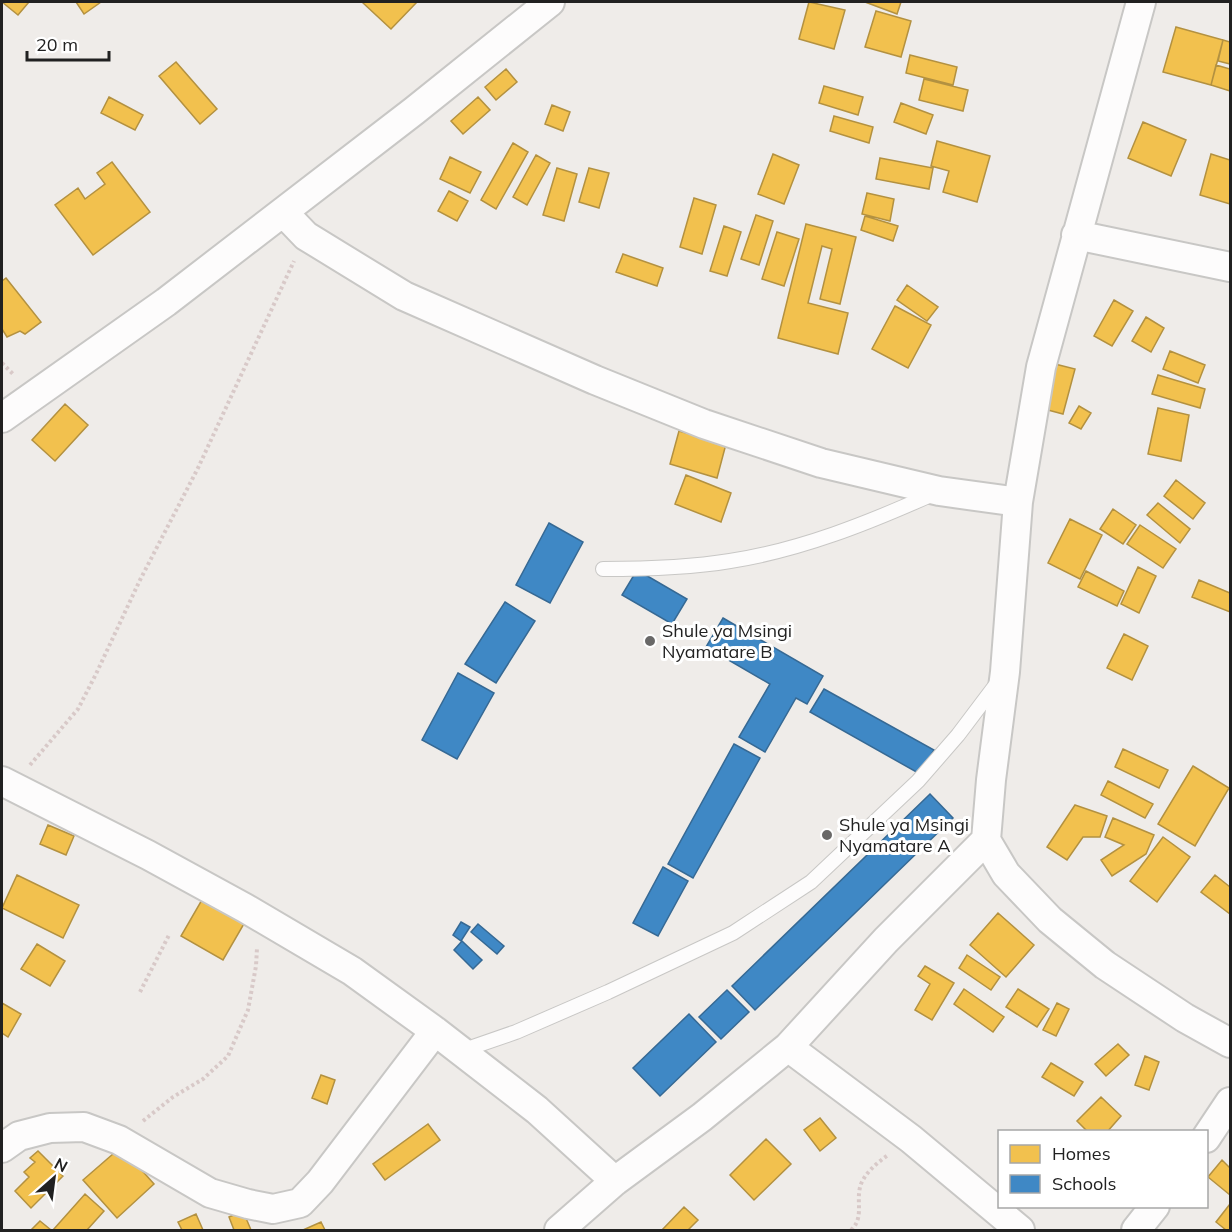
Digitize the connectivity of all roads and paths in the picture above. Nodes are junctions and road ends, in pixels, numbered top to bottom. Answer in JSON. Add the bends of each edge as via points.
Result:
{"nodes":[{"id":1,"x":550,"y":2,"type":"edge"},
{"id":2,"x":1141,"y":2,"type":"edge"},
{"id":3,"x":283,"y":212,"type":"junction"},
{"id":4,"x":1076,"y":235,"type":"junction"},
{"id":5,"x":306,"y":236,"type":"junction"},
{"id":6,"x":1230,"y":267,"type":"edge"},
{"id":7,"x":2,"y":418,"type":"edge"},
{"id":8,"x":939,"y":491,"type":"junction"},
{"id":9,"x":1018,"y":502,"type":"junction"},
{"id":10,"x":603,"y":569,"type":"dead end"},
{"id":11,"x":1005,"y":672,"type":"junction"},
{"id":12,"x":6,"y":783,"type":"edge"},
{"id":13,"x":986,"y":840,"type":"junction"},
{"id":14,"x":245,"y":908,"type":"junction"},
{"id":15,"x":169,"y":936,"type":"dead end"},
{"id":16,"x":140,"y":992,"type":"dead end"},
{"id":17,"x":435,"y":1031,"type":"junction"},
{"id":18,"x":1230,"y":1043,"type":"edge"},
{"id":19,"x":788,"y":1047,"type":"junction"},
{"id":20,"x":461,"y":1051,"type":"junction"},
{"id":21,"x":1230,"y":1102,"type":"edge"},
{"id":22,"x":1208,"y":1135,"type":"edge"},
{"id":23,"x":911,"y":1139,"type":"junction"},
{"id":24,"x":119,"y":1140,"type":"junction"},
{"id":25,"x":2,"y":1148,"type":"edge"},
{"id":26,"x":615,"y":1181,"type":"junction"},
{"id":27,"x":1153,"y":1208,"type":"edge"},
{"id":28,"x":559,"y":1230,"type":"edge"},
{"id":29,"x":851,"y":1230,"type":"edge"},
{"id":30,"x":1020,"y":1230,"type":"edge"},
{"id":31,"x":1136,"y":1230,"type":"edge"}],
"edges":[{"from":1,"to":3,"type":"street"},
{"from":2,"to":4,"type":"street"},
{"from":3,"to":5,"type":"street"},
{"from":3,"to":7,"type":"street","via":[[166,302]]},
{"from":4,"to":6,"type":"street"},
{"from":4,"to":9,"type":"street","via":[[1041,367]]},
{"from":5,"to":8,"type":"street","via":[[404,297],[704,424],[821,463]]},
{"from":5,"to":12,"type":"path","via":[[198,468],[78,709]]},
{"from":8,"to":9,"type":"street"},
{"from":8,"to":10,"type":"lane","via":[[867,524],[790,549],[730,561]]},
{"from":9,"to":11,"type":"street"},
{"from":11,"to":13,"type":"street"},
{"from":11,"to":20,"type":"lane","via":[[918,781],[811,882],[733,933],[608,993]]},
{"from":12,"to":14,"type":"street"},
{"from":13,"to":18,"type":"street","via":[[1006,874],[1050,920],[1105,965]]},
{"from":13,"to":19,"type":"street","via":[[886,940]]},
{"from":14,"to":17,"type":"street","via":[[352,971]]},
{"from":14,"to":24,"type":"path","via":[[257,937],[256,966],[248,1010],[228,1056]]},
{"from":15,"to":16,"type":"path"},
{"from":17,"to":20,"type":"street"},
{"from":17,"to":24,"type":"street","via":[[300,1203],[273,1209],[210,1193]]},
{"from":19,"to":23,"type":"street"},
{"from":19,"to":26,"type":"street"},
{"from":20,"to":26,"type":"street","via":[[537,1110]]},
{"from":21,"to":22,"type":"street"},
{"from":23,"to":29,"type":"path","via":[[869,1171],[860,1186],[858,1222]]},
{"from":23,"to":30,"type":"street"},
{"from":24,"to":25,"type":"street","via":[[84,1127],[50,1128],[19,1136]]},
{"from":26,"to":28,"type":"street"},
{"from":27,"to":31,"type":"street"}]}
